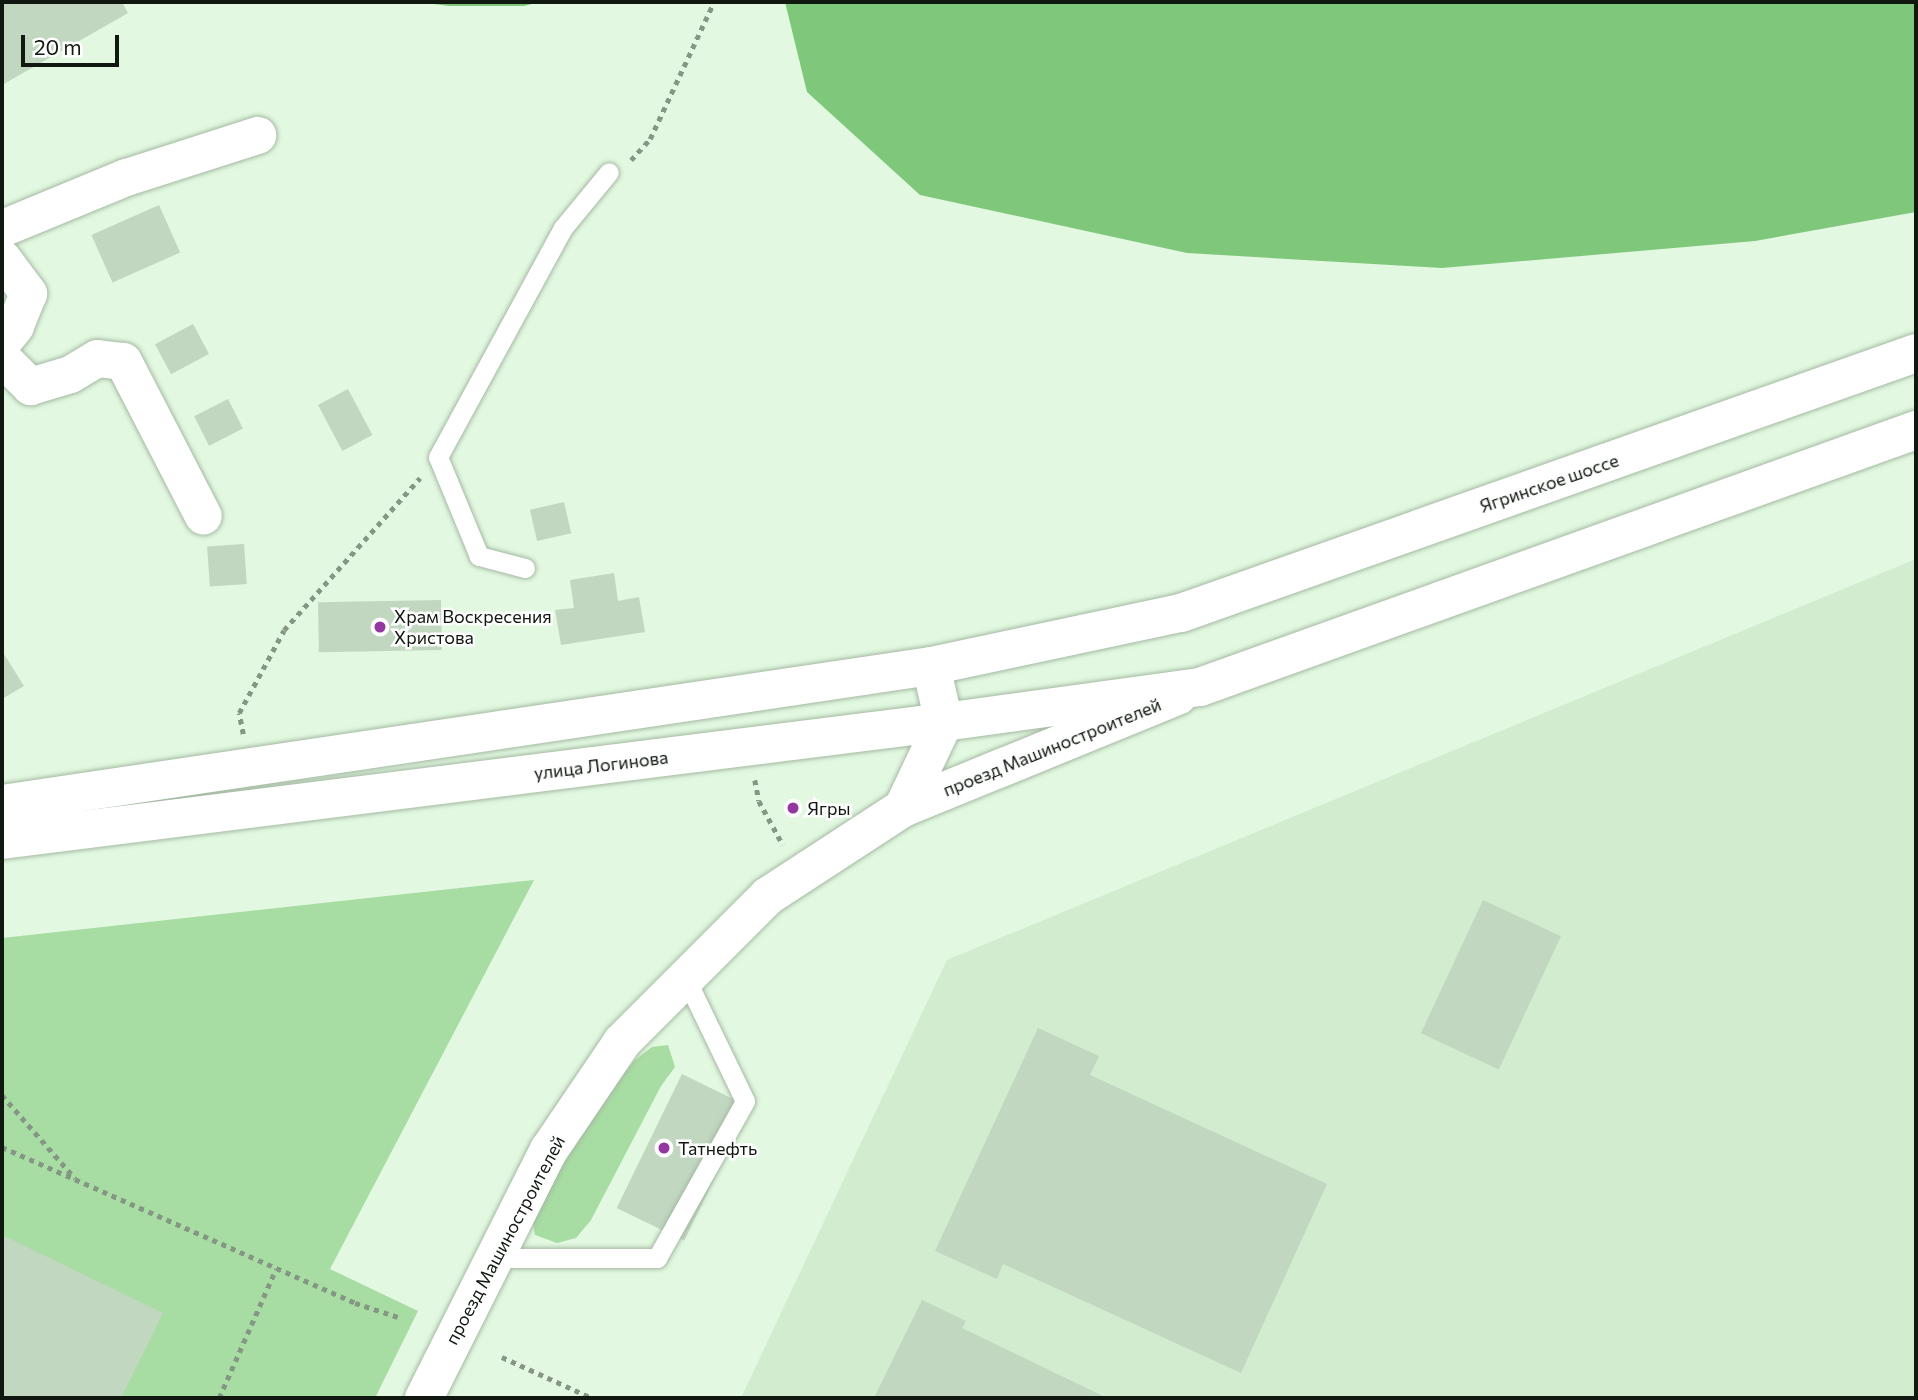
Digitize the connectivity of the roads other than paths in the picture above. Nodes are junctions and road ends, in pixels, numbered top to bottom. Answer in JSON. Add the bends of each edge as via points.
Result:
{"nodes":[{"id":1,"x":257,"y":135,"type":"dead end"},
{"id":2,"x":618,"y":168,"type":"road end"},
{"id":3,"x":2,"y":228,"type":"edge"},
{"id":4,"x":2,"y":258,"type":"edge"},
{"id":5,"x":2,"y":342,"type":"edge"},
{"id":6,"x":1916,"y":353,"type":"edge"},
{"id":7,"x":2,"y":358,"type":"edge"},
{"id":8,"x":1916,"y":430,"type":"edge"},
{"id":9,"x":202,"y":516,"type":"dead end"},
{"id":10,"x":525,"y":568,"type":"dead end"},
{"id":11,"x":931,"y":666,"type":"junction"},
{"id":12,"x":1200,"y":687,"type":"junction"},
{"id":13,"x":944,"y":722,"type":"junction"},
{"id":14,"x":2,"y":804,"type":"edge"},
{"id":15,"x":903,"y":808,"type":"junction"},
{"id":16,"x":2,"y":839,"type":"edge"},
{"id":17,"x":685,"y":977,"type":"junction"},
{"id":18,"x":497,"y":1258,"type":"junction"},
{"id":19,"x":424,"y":1398,"type":"edge"}],
"edges":[{"from":1,"to":3,"type":"street","via":[[126,177]]},
{"from":2,"to":10,"type":"lane","via":[[563,228],[438,457],[479,556]]},
{"from":4,"to":5,"type":"street","via":[[29,293],[15,326]]},
{"from":6,"to":11,"type":"main road","name":"Ягринское шоссе","via":[[1181,613]]},
{"from":7,"to":9,"type":"street","via":[[30,386],[70,374],[97,358],[123,361]]},
{"from":8,"to":12,"type":"main road"},
{"from":11,"to":13,"type":"main road"},
{"from":11,"to":14,"type":"main road"},
{"from":12,"to":13,"type":"main road","name":"улица Логинова"},
{"from":12,"to":15,"type":"main road","name":"проезд Машиностроителей"},
{"from":13,"to":15,"type":"main road","name":"проезд Машиностроителей"},
{"from":13,"to":16,"type":"main road","name":"улица Логинова"},
{"from":15,"to":17,"type":"main road","name":"проезд Машиностроителей","via":[[768,896]]},
{"from":17,"to":18,"type":"main road","name":"проезд Машиностроителей","via":[[622,1042],[549,1150]]},
{"from":17,"to":18,"type":"lane","via":[[745,1101],[656,1258]]},
{"from":18,"to":19,"type":"main road","name":"проезд Машиностроителей"}]}
